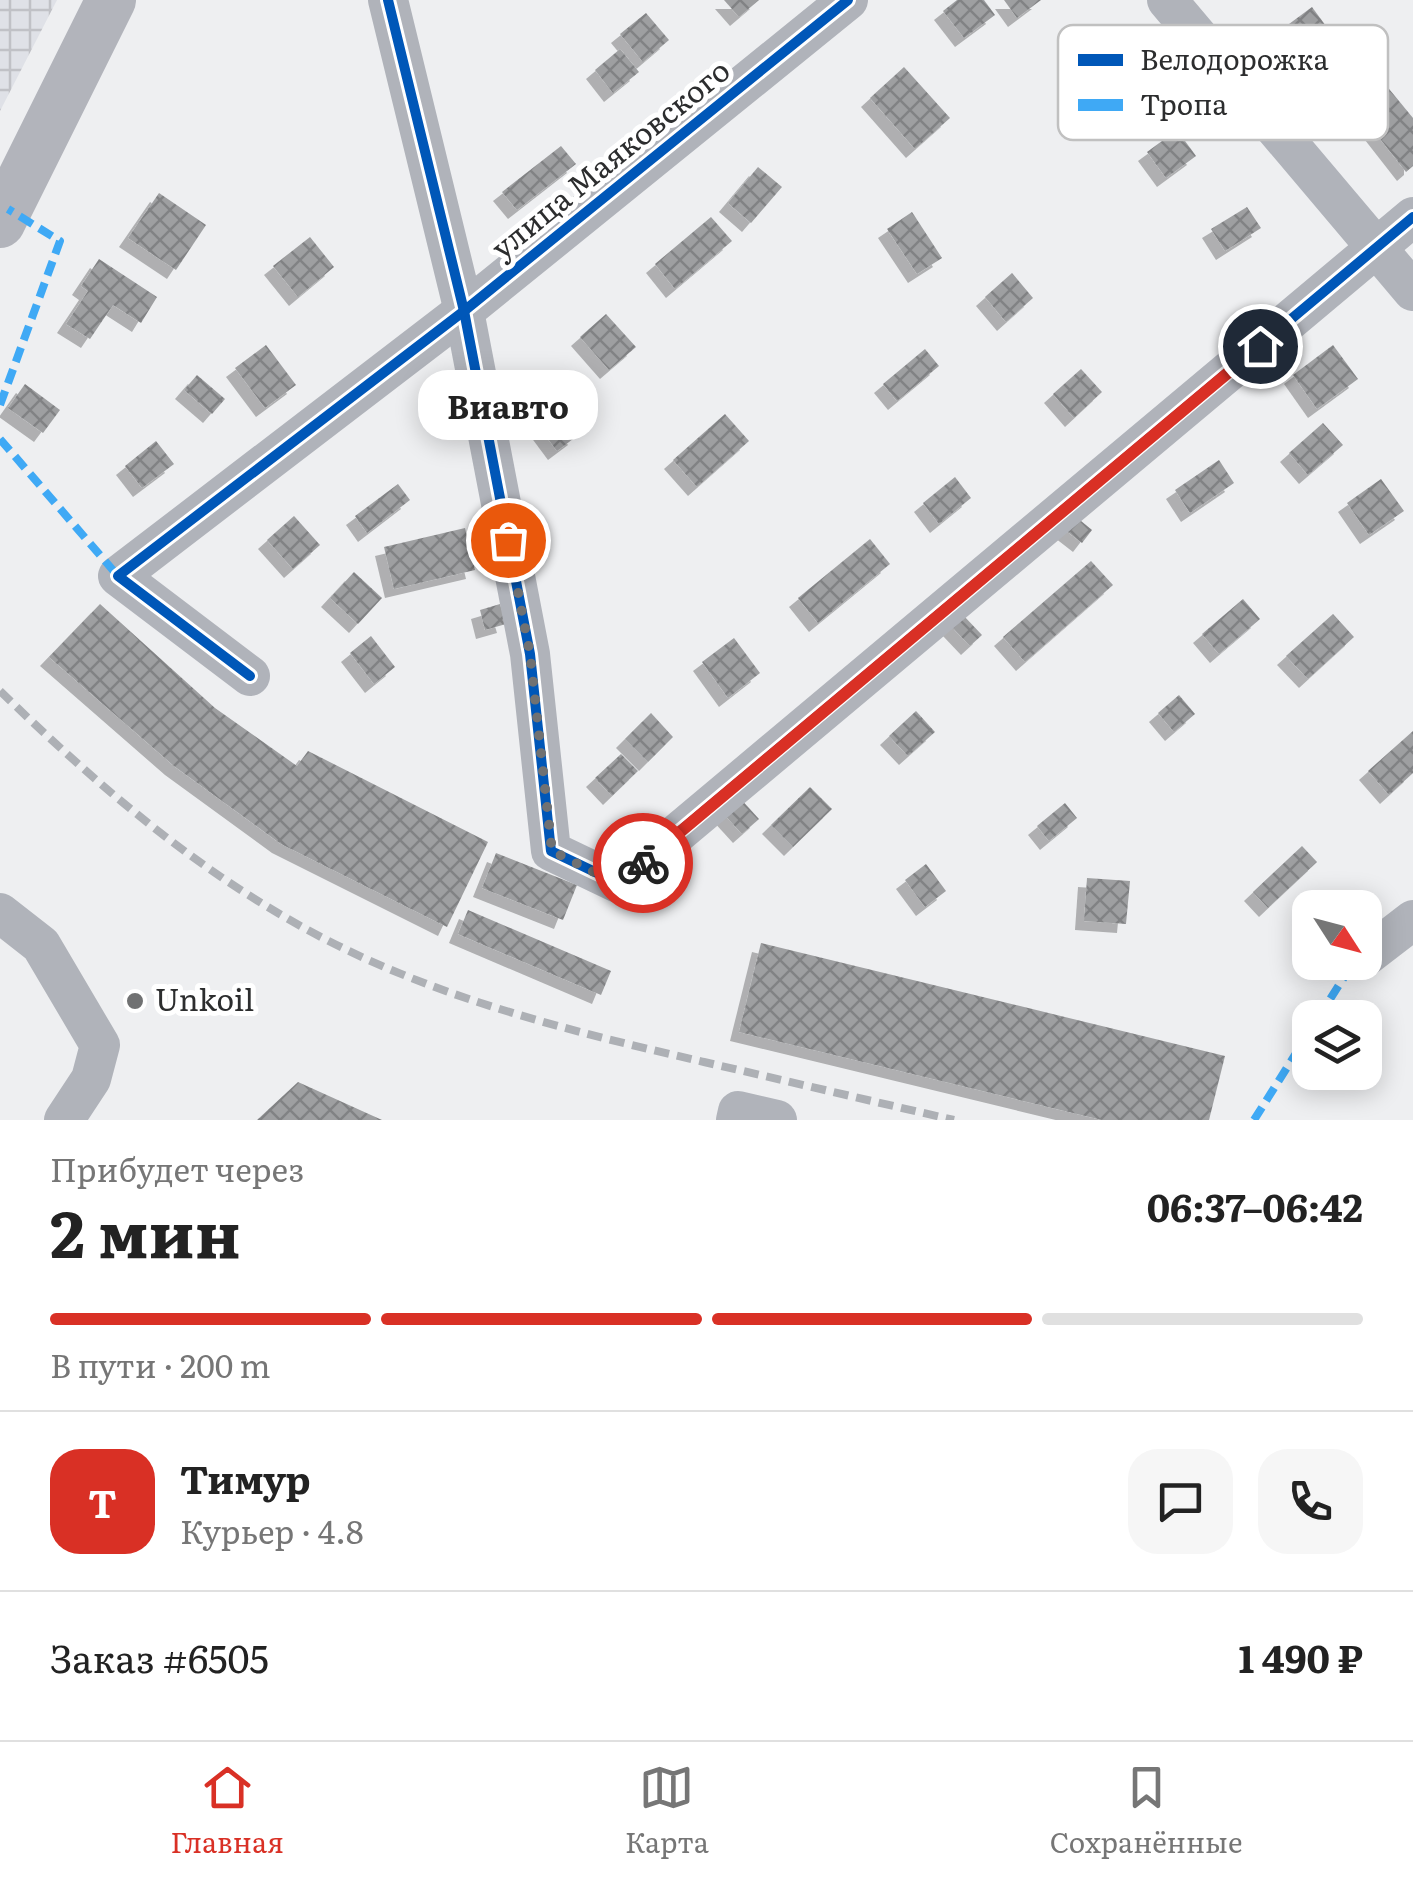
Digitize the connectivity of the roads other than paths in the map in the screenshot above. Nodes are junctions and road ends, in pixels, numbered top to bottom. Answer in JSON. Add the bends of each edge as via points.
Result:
{"nodes":[{"id":1,"x":111,"y":0,"type":"edge"},
{"id":2,"x":388,"y":0,"type":"edge"},
{"id":3,"x":848,"y":0,"type":"edge"},
{"id":4,"x":1166,"y":0,"type":"edge"},
{"id":5,"x":1188,"y":25,"type":"edge"},
{"id":6,"x":1287,"y":140,"type":"edge"},
{"id":7,"x":1413,"y":217,"type":"edge"},
{"id":8,"x":0,"y":224,"type":"edge"},
{"id":9,"x":1378,"y":246,"type":"junction"},
{"id":10,"x":1413,"y":291,"type":"edge"},
{"id":11,"x":464,"y":312,"type":"junction"},
{"id":12,"x":250,"y":676,"type":"dead end"},
{"id":13,"x":0,"y":912,"type":"edge"},
{"id":14,"x":1413,"y":920,"type":"edge"},
{"id":15,"x":1382,"y":944,"type":"edge"},
{"id":16,"x":64,"y":1120,"type":"edge"},
{"id":17,"x":736,"y":1120,"type":"edge"},
{"id":18,"x":777,"y":1120,"type":"edge"}],
"edges":[{"from":1,"to":8,"type":"main road"},
{"from":2,"to":11,"type":"street"},
{"from":3,"to":11,"type":"street","name":"улица Маяковского"},
{"from":4,"to":5,"type":"street"},
{"from":6,"to":9,"type":"street"},
{"from":7,"to":9,"type":"street"},
{"from":9,"to":10,"type":"street"},
{"from":9,"to":11,"type":"street","via":[[618,884],[552,851],[530,654]]},
{"from":11,"to":12,"type":"street","name":"улица Маяковского","via":[[118,576]]},
{"from":13,"to":16,"type":"street","via":[[41,945],[100,1045],[91,1078]]},
{"from":14,"to":15,"type":"street"},
{"from":17,"to":18,"type":"street","via":[[738,1111]]}]}
